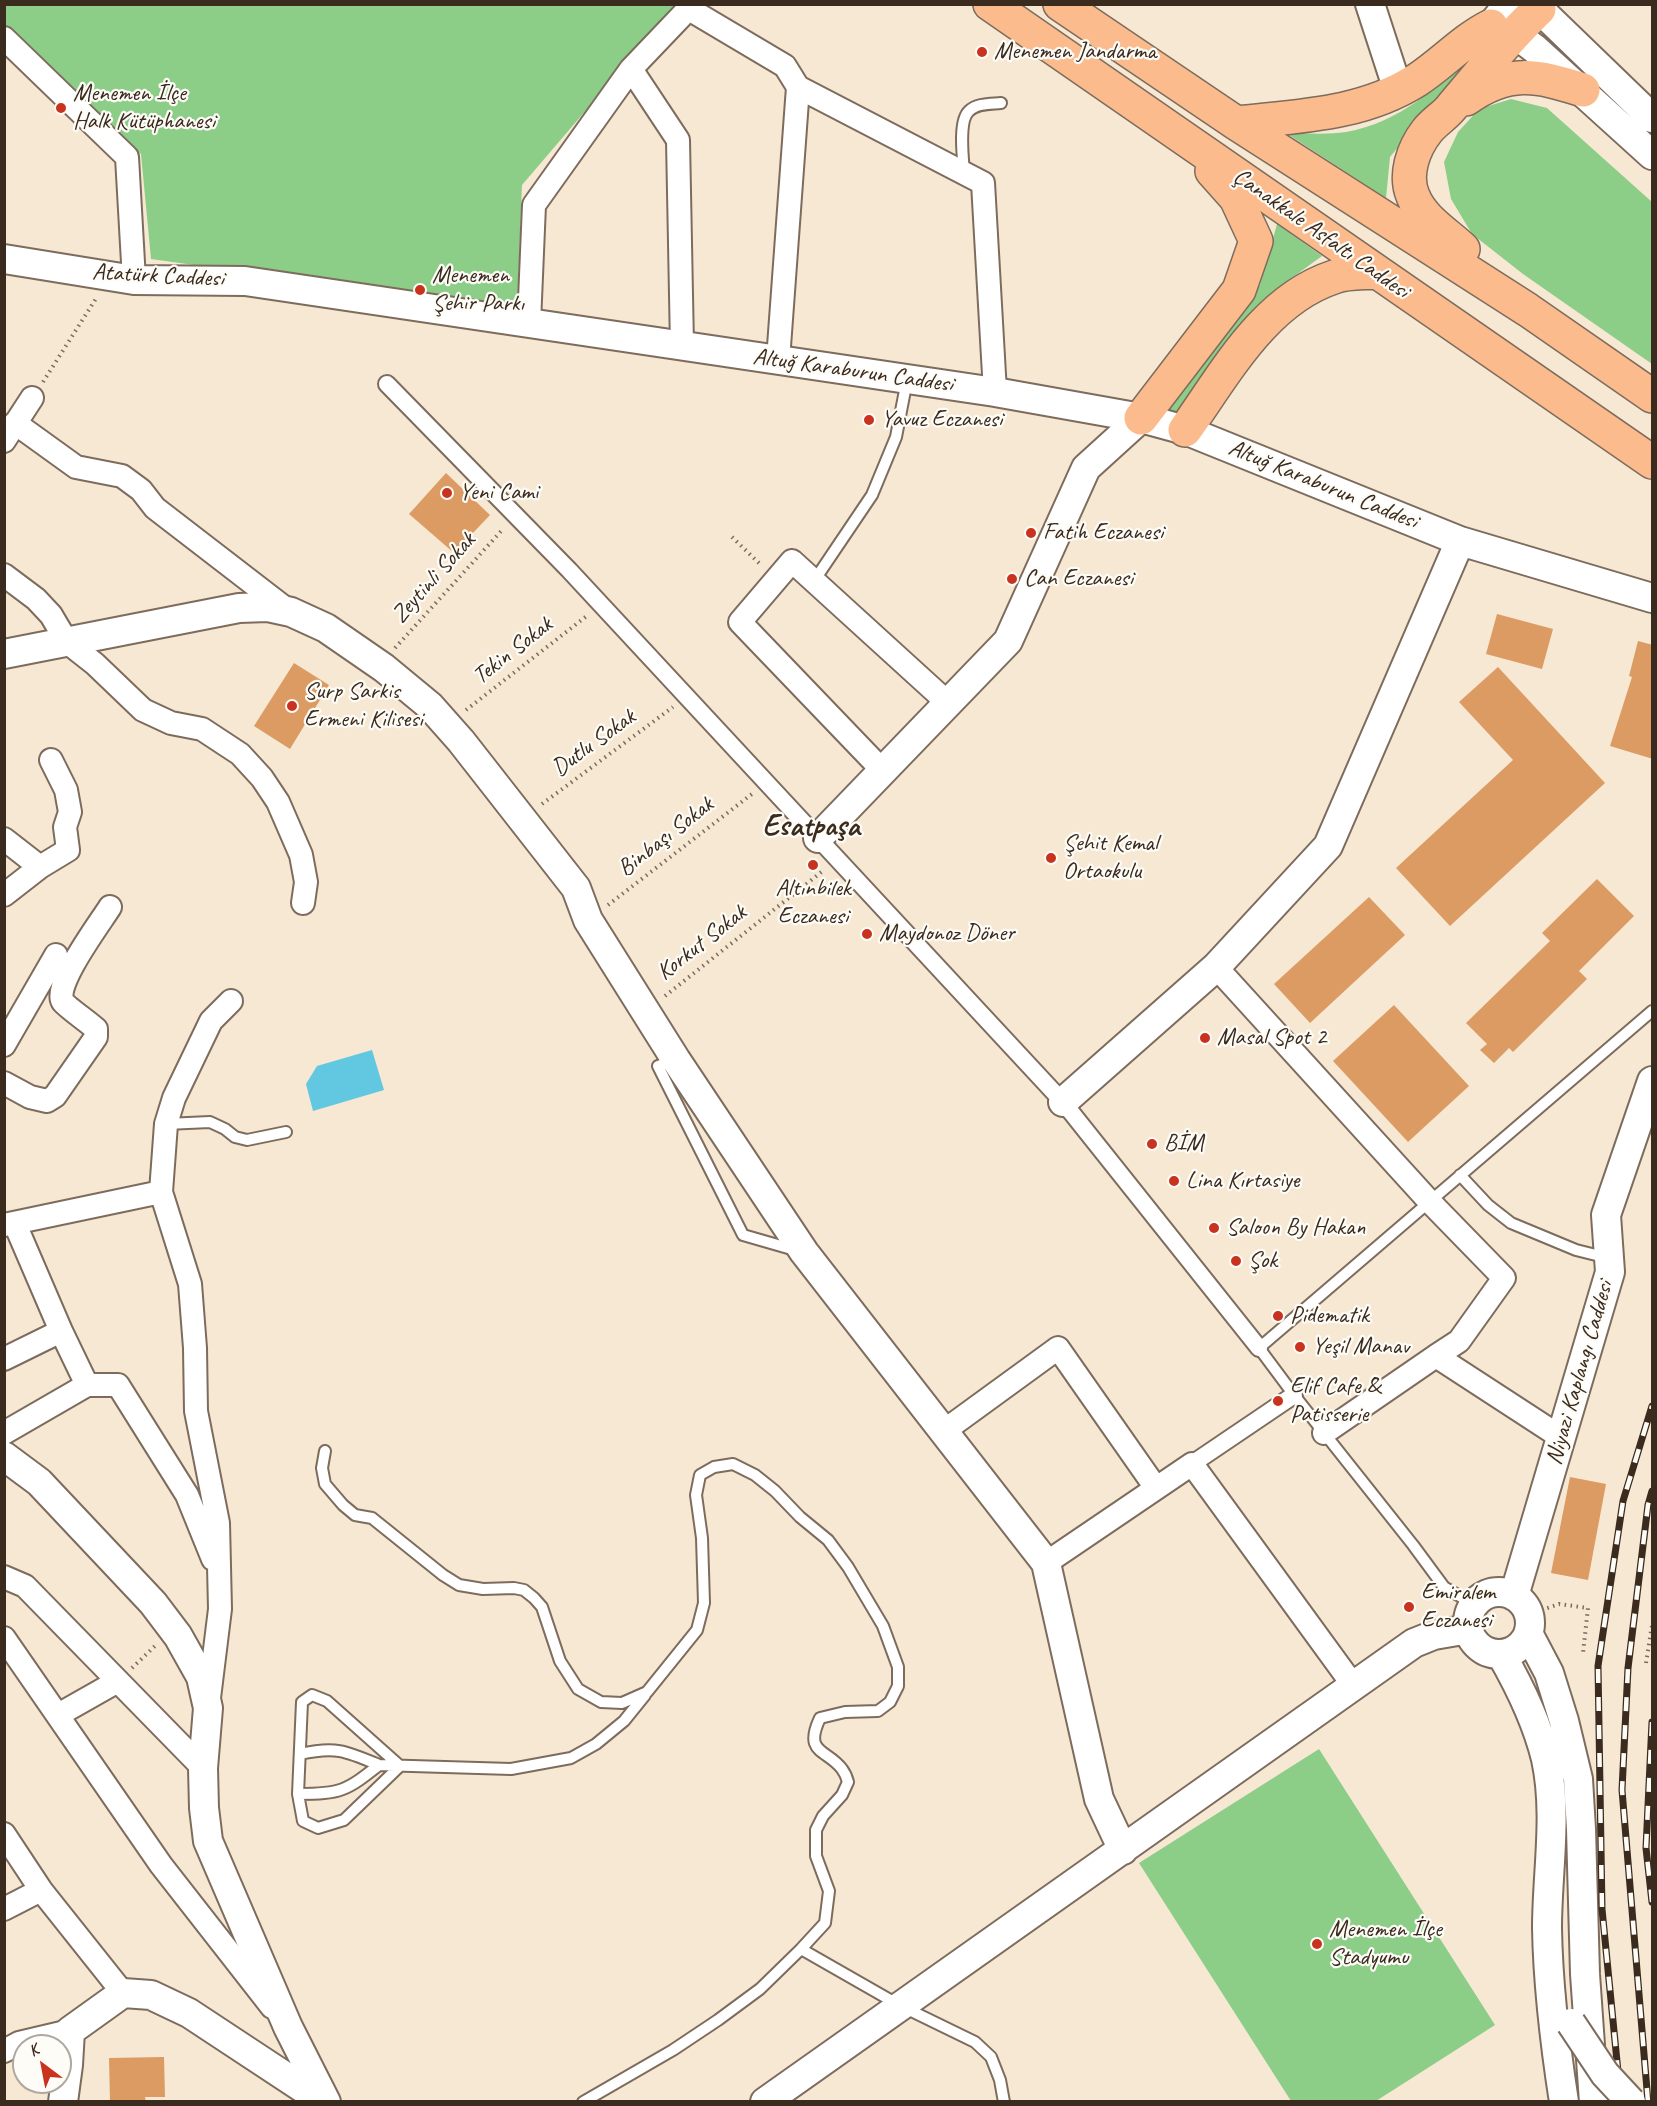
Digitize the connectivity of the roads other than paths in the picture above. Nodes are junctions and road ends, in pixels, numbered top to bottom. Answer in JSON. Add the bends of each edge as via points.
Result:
{"nodes":[{"id":1,"x":990,"y":4,"type":"edge"},
{"id":2,"x":1060,"y":4,"type":"edge"},
{"id":3,"x":1370,"y":4,"type":"edge"},
{"id":4,"x":691,"y":7,"type":"edge"},
{"id":5,"x":1517,"y":15,"type":"edge"},
{"id":6,"x":4,"y":38,"type":"edge"},
{"id":7,"x":631,"y":69,"type":"junction"},
{"id":8,"x":798,"y":87,"type":"junction"},
{"id":9,"x":1398,"y":90,"type":"junction"},
{"id":10,"x":1583,"y":90,"type":"junction"},
{"id":11,"x":1001,"y":103,"type":"dead end"},
{"id":12,"x":1448,"y":112,"type":"junction"},
{"id":13,"x":1653,"y":118,"type":"edge"},
{"id":14,"x":1236,"y":123,"type":"junction"},
{"id":15,"x":1181,"y":136,"type":"junction"},
{"id":16,"x":1653,"y":154,"type":"edge"},
{"id":17,"x":964,"y":172,"type":"junction"},
{"id":18,"x":4,"y":259,"type":"edge"},
{"id":19,"x":1375,"y":272,"type":"junction"},
{"id":20,"x":121,"y":278,"type":"junction"},
{"id":21,"x":312,"y":291,"type":"joint"},
{"id":22,"x":1528,"y":310,"type":"junction"},
{"id":23,"x":529,"y":323,"type":"junction"},
{"id":24,"x":682,"y":346,"type":"junction"},
{"id":25,"x":778,"y":360,"type":"junction"},
{"id":26,"x":908,"y":379,"type":"junction"},
{"id":27,"x":387,"y":384,"type":"dead end"},
{"id":28,"x":995,"y":392,"type":"junction"},
{"id":29,"x":1653,"y":396,"type":"edge"},
{"id":30,"x":32,"y":398,"type":"road end"},
{"id":31,"x":1141,"y":418,"type":"junction"},
{"id":32,"x":1185,"y":430,"type":"junction"},
{"id":33,"x":10,"y":432,"type":"edge"},
{"id":34,"x":1653,"y":462,"type":"edge"},
{"id":35,"x":1460,"y":541,"type":"junction"},
{"id":36,"x":4,"y":575,"type":"edge"},
{"id":37,"x":814,"y":581,"type":"junction"},
{"id":38,"x":1653,"y":598,"type":"edge"},
{"id":39,"x":291,"y":612,"type":"junction"},
{"id":40,"x":68,"y":642,"type":"junction"},
{"id":41,"x":4,"y":654,"type":"edge"},
{"id":42,"x":948,"y":703,"type":"junction"},
{"id":43,"x":51,"y":760,"type":"dead end"},
{"id":44,"x":883,"y":771,"type":"junction"},
{"id":45,"x":818,"y":838,"type":"junction"},
{"id":46,"x":4,"y":839,"type":"edge"},
{"id":47,"x":40,"y":867,"type":"junction"},
{"id":48,"x":4,"y":896,"type":"edge"},
{"id":49,"x":303,"y":903,"type":"dead end"},
{"id":50,"x":110,"y":907,"type":"dead end"},
{"id":51,"x":56,"y":955,"type":"dead end"},
{"id":52,"x":1216,"y":967,"type":"junction"},
{"id":53,"x":231,"y":1001,"type":"dead end"},
{"id":54,"x":1653,"y":1011,"type":"edge"},
{"id":55,"x":4,"y":1045,"type":"edge"},
{"id":56,"x":676,"y":1060,"type":"junction"},
{"id":57,"x":1653,"y":1081,"type":"edge"},
{"id":58,"x":4,"y":1083,"type":"edge"},
{"id":59,"x":1063,"y":1102,"type":"junction"},
{"id":60,"x":166,"y":1124,"type":"junction"},
{"id":61,"x":286,"y":1132,"type":"dead end"},
{"id":62,"x":1460,"y":1175,"type":"junction"},
{"id":63,"x":161,"y":1191,"type":"junction"},
{"id":64,"x":1429,"y":1201,"type":"junction"},
{"id":65,"x":10,"y":1224,"type":"edge"},
{"id":66,"x":804,"y":1252,"type":"junction"},
{"id":67,"x":1610,"y":1259,"type":"junction"},
{"id":68,"x":61,"y":1331,"type":"junction"},
{"id":69,"x":1259,"y":1347,"type":"junction"},
{"id":70,"x":1436,"y":1356,"type":"junction"},
{"id":71,"x":4,"y":1359,"type":"edge"},
{"id":72,"x":87,"y":1385,"type":"junction"},
{"id":73,"x":1294,"y":1395,"type":"junction"},
{"id":74,"x":944,"y":1431,"type":"junction"},
{"id":75,"x":1324,"y":1432,"type":"junction"},
{"id":76,"x":4,"y":1433,"type":"edge"},
{"id":77,"x":1562,"y":1438,"type":"junction"},
{"id":78,"x":325,"y":1451,"type":"dead end"},
{"id":79,"x":4,"y":1456,"type":"edge"},
{"id":80,"x":1192,"y":1464,"type":"junction"},
{"id":81,"x":1155,"y":1488,"type":"junction"},
{"id":82,"x":1046,"y":1563,"type":"junction"},
{"id":83,"x":4,"y":1577,"type":"edge"},
{"id":84,"x":219,"y":1580,"type":"junction"},
{"id":85,"x":1472,"y":1617,"type":"junction"},
{"id":86,"x":1518,"y":1630,"type":"junction"},
{"id":87,"x":4,"y":1638,"type":"edge"},
{"id":88,"x":118,"y":1681,"type":"junction"},
{"id":89,"x":1353,"y":1685,"type":"junction"},
{"id":90,"x":647,"y":1692,"type":"junction"},
{"id":91,"x":208,"y":1708,"type":"junction"},
{"id":92,"x":58,"y":1715,"type":"junction"},
{"id":93,"x":300,"y":1754,"type":"junction"},
{"id":94,"x":379,"y":1765,"type":"junction"},
{"id":95,"x":400,"y":1766,"type":"junction"},
{"id":96,"x":203,"y":1768,"type":"junction"},
{"id":97,"x":298,"y":1794,"type":"junction"},
{"id":98,"x":4,"y":1834,"type":"edge"},
{"id":99,"x":1123,"y":1850,"type":"junction"},
{"id":100,"x":41,"y":1890,"type":"junction"},
{"id":101,"x":4,"y":1909,"type":"edge"},
{"id":102,"x":801,"y":1949,"type":"junction"},
{"id":103,"x":123,"y":1993,"type":"junction"},
{"id":104,"x":899,"y":2005,"type":"junction"},
{"id":105,"x":1563,"y":2025,"type":"junction"},
{"id":106,"x":288,"y":2027,"type":"junction"},
{"id":107,"x":70,"y":2031,"type":"junction"},
{"id":108,"x":4,"y":2051,"type":"edge"},
{"id":109,"x":63,"y":2102,"type":"edge"},
{"id":110,"x":325,"y":2102,"type":"edge"},
{"id":111,"x":583,"y":2102,"type":"edge"},
{"id":112,"x":765,"y":2102,"type":"edge"},
{"id":113,"x":1004,"y":2102,"type":"edge"},
{"id":114,"x":1564,"y":2102,"type":"edge"},
{"id":115,"x":1594,"y":2102,"type":"edge"},
{"id":116,"x":1611,"y":2102,"type":"edge"},
{"id":117,"x":1631,"y":2102,"type":"edge"}],
"edges":[{"from":1,"to":15,"type":"highway","name":"Çanakkale Asfaltı Caddesi"},
{"from":2,"to":14,"type":"highway","name":"Çanakkale Asfaltı Caddesi"},
{"from":3,"to":9,"type":"street"},
{"from":4,"to":7,"type":"street"},
{"from":4,"to":8,"type":"street","via":[[785,66]]},
{"from":5,"to":9,"type":"highway","via":[[1476,33],[1417,80]]},
{"from":5,"to":10,"type":"street","via":[[1535,49]]},
{"from":5,"to":12,"type":"highway"},
{"from":5,"to":13,"type":"street"},
{"from":6,"to":20,"type":"street","via":[[127,157]]},
{"from":7,"to":23,"type":"street","via":[[534,205]]},
{"from":7,"to":24,"type":"street","via":[[678,140]]},
{"from":8,"to":17,"type":"street"},
{"from":8,"to":25,"type":"street"},
{"from":9,"to":14,"type":"highway","via":[[1365,105],[1339,111]]},
{"from":10,"to":12,"type":"highway","via":[[1523,76],[1492,84]]},
{"from":10,"to":16,"type":"street"},
{"from":11,"to":17,"type":"lane","via":[[984,104],[965,117]]},
{"from":12,"to":22,"type":"highway","via":[[1427,132],[1412,159],[1409,173],[1416,205]]},
{"from":14,"to":22,"type":"highway","name":"Çanakkale Asfaltı Caddesi"},
{"from":15,"to":19,"type":"highway","name":"Çanakkale Asfaltı Caddesi"},
{"from":15,"to":31,"type":"highway","via":[[1236,198],[1256,241],[1239,290]]},
{"from":17,"to":28,"type":"street","via":[[983,183]]},
{"from":18,"to":20,"type":"street","name":"Atatürk Caddesi"},
{"from":19,"to":32,"type":"highway","via":[[1335,276],[1307,288],[1274,313],[1243,348]]},
{"from":19,"to":34,"type":"highway","name":"Çanakkale Asfaltı Caddesi"},
{"from":20,"to":21,"type":"street","name":"Atatürk Caddesi","via":[[245,281]]},
{"from":21,"to":23,"type":"street","name":"Altuğ Karaburun Caddesi"},
{"from":22,"to":29,"type":"highway","name":"Çanakkale Asfaltı Caddesi"},
{"from":23,"to":24,"type":"street","name":"Altuğ Karaburun Caddesi"},
{"from":24,"to":25,"type":"street","name":"Altuğ Karaburun Caddesi"},
{"from":25,"to":26,"type":"street","name":"Altuğ Karaburun Caddesi"},
{"from":26,"to":28,"type":"street","name":"Altuğ Karaburun Caddesi"},
{"from":26,"to":37,"type":"lane","via":[[896,437],[872,495]]},
{"from":27,"to":45,"type":"street","via":[[601,604]]},
{"from":28,"to":31,"type":"street","name":"Altuğ Karaburun Caddesi"},
{"from":30,"to":33,"type":"street"},
{"from":31,"to":32,"type":"street","name":"Altuğ Karaburun Caddesi"},
{"from":31,"to":42,"type":"street","via":[[1086,468],[1008,641]]},
{"from":32,"to":35,"type":"street","name":"Altuğ Karaburun Caddesi"},
{"from":33,"to":39,"type":"street","via":[[76,467],[122,476],[141,490],[155,508]]},
{"from":35,"to":38,"type":"street","name":"Altuğ Karaburun Caddesi"},
{"from":35,"to":52,"type":"street","via":[[1328,846]]},
{"from":36,"to":40,"type":"street","via":[[36,599]]},
{"from":37,"to":42,"type":"street"},
{"from":37,"to":44,"type":"street","via":[[792,561],[740,622]]},
{"from":39,"to":40,"type":"street","via":[[268,607],[239,608]]},
{"from":39,"to":56,"type":"street","via":[[326,628],[379,665],[447,725],[576,888],[588,920]]},
{"from":40,"to":41,"type":"street"},
{"from":40,"to":49,"type":"street","via":[[143,710],[171,723],[202,729],[240,754],[262,778],[278,802],[301,855],[306,882]]},
{"from":42,"to":44,"type":"street"},
{"from":43,"to":47,"type":"street","via":[[66,790],[70,812],[65,827],[68,850]]},
{"from":44,"to":45,"type":"street"},
{"from":45,"to":59,"type":"street"},
{"from":46,"to":47,"type":"street"},
{"from":47,"to":48,"type":"street"},
{"from":50,"to":58,"type":"street","via":[[66,976],[60,994],[63,1002],[96,1029],[96,1037],[55,1096],[47,1101]]},
{"from":51,"to":55,"type":"street"},
{"from":52,"to":59,"type":"street"},
{"from":52,"to":64,"type":"street"},
{"from":53,"to":60,"type":"street","via":[[211,1022],[174,1098]]},
{"from":54,"to":62,"type":"lane"},
{"from":56,"to":66,"type":"street"},
{"from":56,"to":66,"type":"lane","via":[[658,1066],[743,1235]]},
{"from":57,"to":67,"type":"street","name":"Niyazi Kaplangı Caddesi","via":[[1606,1215]]},
{"from":59,"to":69,"type":"street"},
{"from":60,"to":61,"type":"lane","via":[[210,1122],[247,1140]]},
{"from":60,"to":63,"type":"street"},
{"from":62,"to":64,"type":"lane"},
{"from":62,"to":67,"type":"lane","via":[[1511,1223],[1576,1250]]},
{"from":63,"to":65,"type":"street"},
{"from":63,"to":84,"type":"street","via":[[190,1284],[196,1411],[218,1523]]},
{"from":64,"to":69,"type":"lane"},
{"from":64,"to":70,"type":"street","via":[[1504,1278],[1459,1341]]},
{"from":65,"to":68,"type":"street"},
{"from":66,"to":74,"type":"street"},
{"from":67,"to":77,"type":"street","name":"Niyazi Kaplangı Caddesi","via":[[1611,1272]]},
{"from":68,"to":71,"type":"street"},
{"from":68,"to":72,"type":"street"},
{"from":69,"to":73,"type":"lane"},
{"from":70,"to":75,"type":"street"},
{"from":70,"to":77,"type":"street"},
{"from":72,"to":76,"type":"street"},
{"from":72,"to":84,"type":"street","via":[[118,1385],[188,1495]]},
{"from":73,"to":75,"type":"lane"},
{"from":73,"to":80,"type":"street"},
{"from":74,"to":81,"type":"street","via":[[1058,1348]]},
{"from":74,"to":82,"type":"street"},
{"from":75,"to":85,"type":"lane","via":[[1444,1587]]},
{"from":77,"to":86,"type":"street","name":"Niyazi Kaplangı Caddesi"},
{"from":78,"to":90,"type":"lane","via":[[325,1484],[355,1515],[372,1518],[459,1585],[514,1588],[534,1598],[542,1607],[560,1661],[578,1689],[601,1702],[622,1703]]},
{"from":79,"to":91,"type":"street","via":[[39,1482],[153,1603],[201,1677]]},
{"from":80,"to":81,"type":"street"},
{"from":80,"to":89,"type":"street"},
{"from":81,"to":82,"type":"street"},
{"from":82,"to":99,"type":"street","via":[[1099,1799]]},
{"from":83,"to":88,"type":"street","via":[[25,1586]]},
{"from":84,"to":91,"type":"street","via":[[220,1609]]},
{"from":85,"to":86,"type":"street","via":[[1472,1638],[1486,1652]]},
{"from":85,"to":86,"type":"street","via":[[1487,1595],[1508,1593]]},
{"from":85,"to":89,"type":"street","via":[[1414,1643]]},
{"from":86,"to":105,"type":"street","via":[[1559,1771],[1561,1976],[1566,2010]]},
{"from":86,"to":115,"type":"street","via":[[1549,1673],[1578,1779]]},
{"from":87,"to":92,"type":"street"},
{"from":88,"to":92,"type":"street"},
{"from":88,"to":96,"type":"street"},
{"from":89,"to":99,"type":"street"},
{"from":90,"to":95,"type":"lane","via":[[624,1721],[571,1758],[511,1769]]},
{"from":90,"to":102,"type":"lane","via":[[697,1630],[704,1603],[696,1495],[700,1475],[714,1467],[733,1464],[775,1491],[828,1540],[883,1626],[898,1667],[898,1686],[890,1702],[878,1711],[820,1718],[814,1730],[816,1746],[843,1770],[849,1782],[816,1830],[816,1856],[829,1891],[825,1923]]},
{"from":91,"to":96,"type":"street"},
{"from":92,"to":106,"type":"street","via":[[161,1865]]},
{"from":93,"to":94,"type":"lane","via":[[339,1749]]},
{"from":93,"to":95,"type":"lane","via":[[302,1702],[312,1695],[327,1701]]},
{"from":93,"to":97,"type":"lane"},
{"from":94,"to":95,"type":"lane"},
{"from":94,"to":97,"type":"lane","via":[[350,1787],[328,1794]]},
{"from":95,"to":97,"type":"lane","via":[[344,1820],[318,1828],[303,1821]]},
{"from":96,"to":106,"type":"street","via":[[208,1841]]},
{"from":98,"to":100,"type":"street"},
{"from":99,"to":104,"type":"street"},
{"from":100,"to":101,"type":"street"},
{"from":100,"to":103,"type":"street"},
{"from":102,"to":104,"type":"lane"},
{"from":102,"to":111,"type":"lane","via":[[760,1989],[718,2020]]},
{"from":103,"to":107,"type":"street"},
{"from":103,"to":110,"type":"street","via":[[151,1995],[189,2013]]},
{"from":104,"to":112,"type":"street"},
{"from":104,"to":113,"type":"lane","via":[[975,2042],[992,2057]]},
{"from":105,"to":114,"type":"street"},
{"from":105,"to":116,"type":"street","via":[[1588,2074]]},
{"from":105,"to":117,"type":"street","bridge":true},
{"from":106,"to":110,"type":"street"},
{"from":107,"to":108,"type":"street","via":[[19,2043]]},
{"from":107,"to":109,"type":"street"}]}
